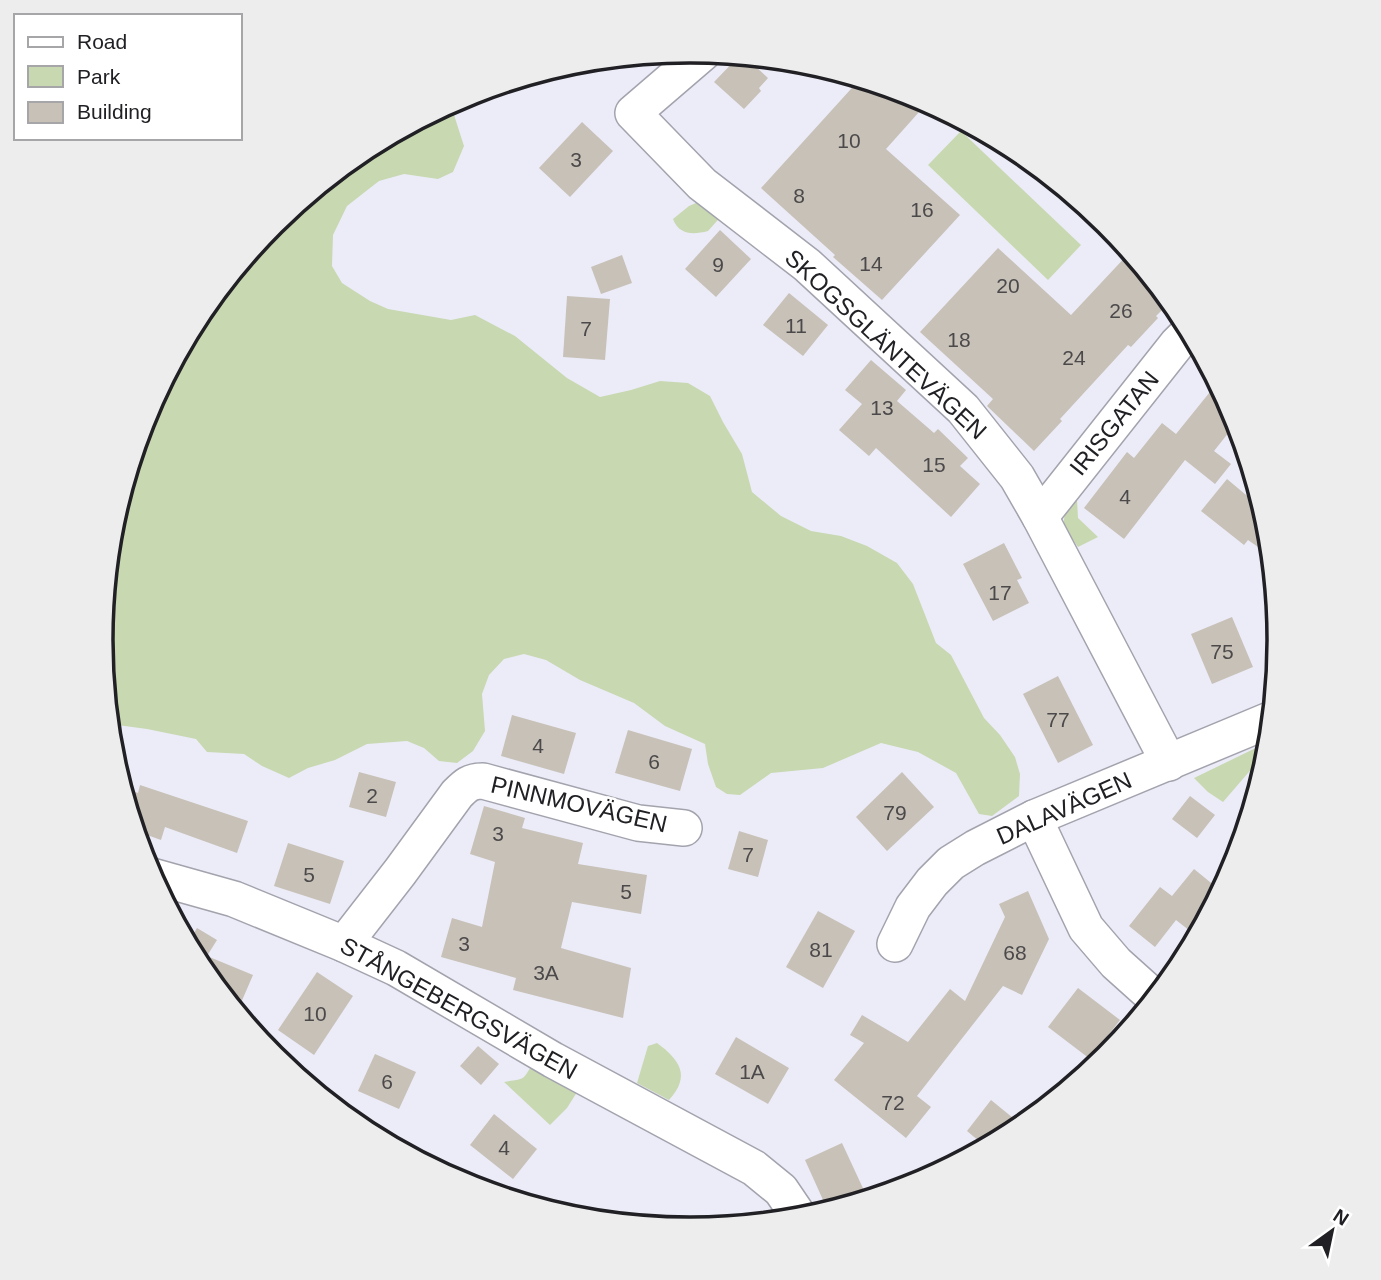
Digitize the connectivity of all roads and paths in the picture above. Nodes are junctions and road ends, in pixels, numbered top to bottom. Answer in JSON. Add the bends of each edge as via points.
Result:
{"nodes":[{"id":1,"x":691,"y":63,"type":"edge"},
{"id":2,"x":1182,"y":339,"type":"edge"},
{"id":3,"x":1040,"y":517,"type":"junction"},
{"id":4,"x":1261,"y":724,"type":"edge"},
{"id":5,"x":1169,"y":763,"type":"junction"},
{"id":6,"x":1034,"y":818,"type":"junction"},
{"id":7,"x":684,"y":828,"type":"dead end"},
{"id":8,"x":166,"y":880,"type":"edge"},
{"id":9,"x":344,"y":944,"type":"junction"},
{"id":10,"x":895,"y":944,"type":"dead end"},
{"id":11,"x":1148,"y":991,"type":"edge"},
{"id":12,"x":793,"y":1208,"type":"edge"}],
"edges":[{"from":1,"to":3,"type":"street","name":"SKOGSGLÄNTEVÄGEN","via":[[633,113],[702,184],[807,265],[963,409],[1017,477]]},
{"from":2,"to":3,"type":"street","name":"IRISGATAN"},
{"from":3,"to":5,"type":"street","name":"SKOGSGLÄNTEVÄGEN"},
{"from":4,"to":5,"type":"street","name":"DALAVÄGEN"},
{"from":5,"to":6,"type":"street","name":"DALAVÄGEN"},
{"from":6,"to":10,"type":"street","name":"DALAVÄGEN","via":[[951,863],[913,907]]},
{"from":6,"to":11,"type":"street","via":[[1086,928]]},
{"from":7,"to":9,"type":"street","name":"PINNMOVÄGEN","via":[[638,823],[483,781],[467,783]]},
{"from":8,"to":9,"type":"street","name":"STÅNGEBERGSVÄGEN","via":[[230,898]]},
{"from":9,"to":12,"type":"street","name":"STÅNGEBERGSVÄGEN","via":[[396,968],[553,1060],[754,1168],[781,1190]]}]}
